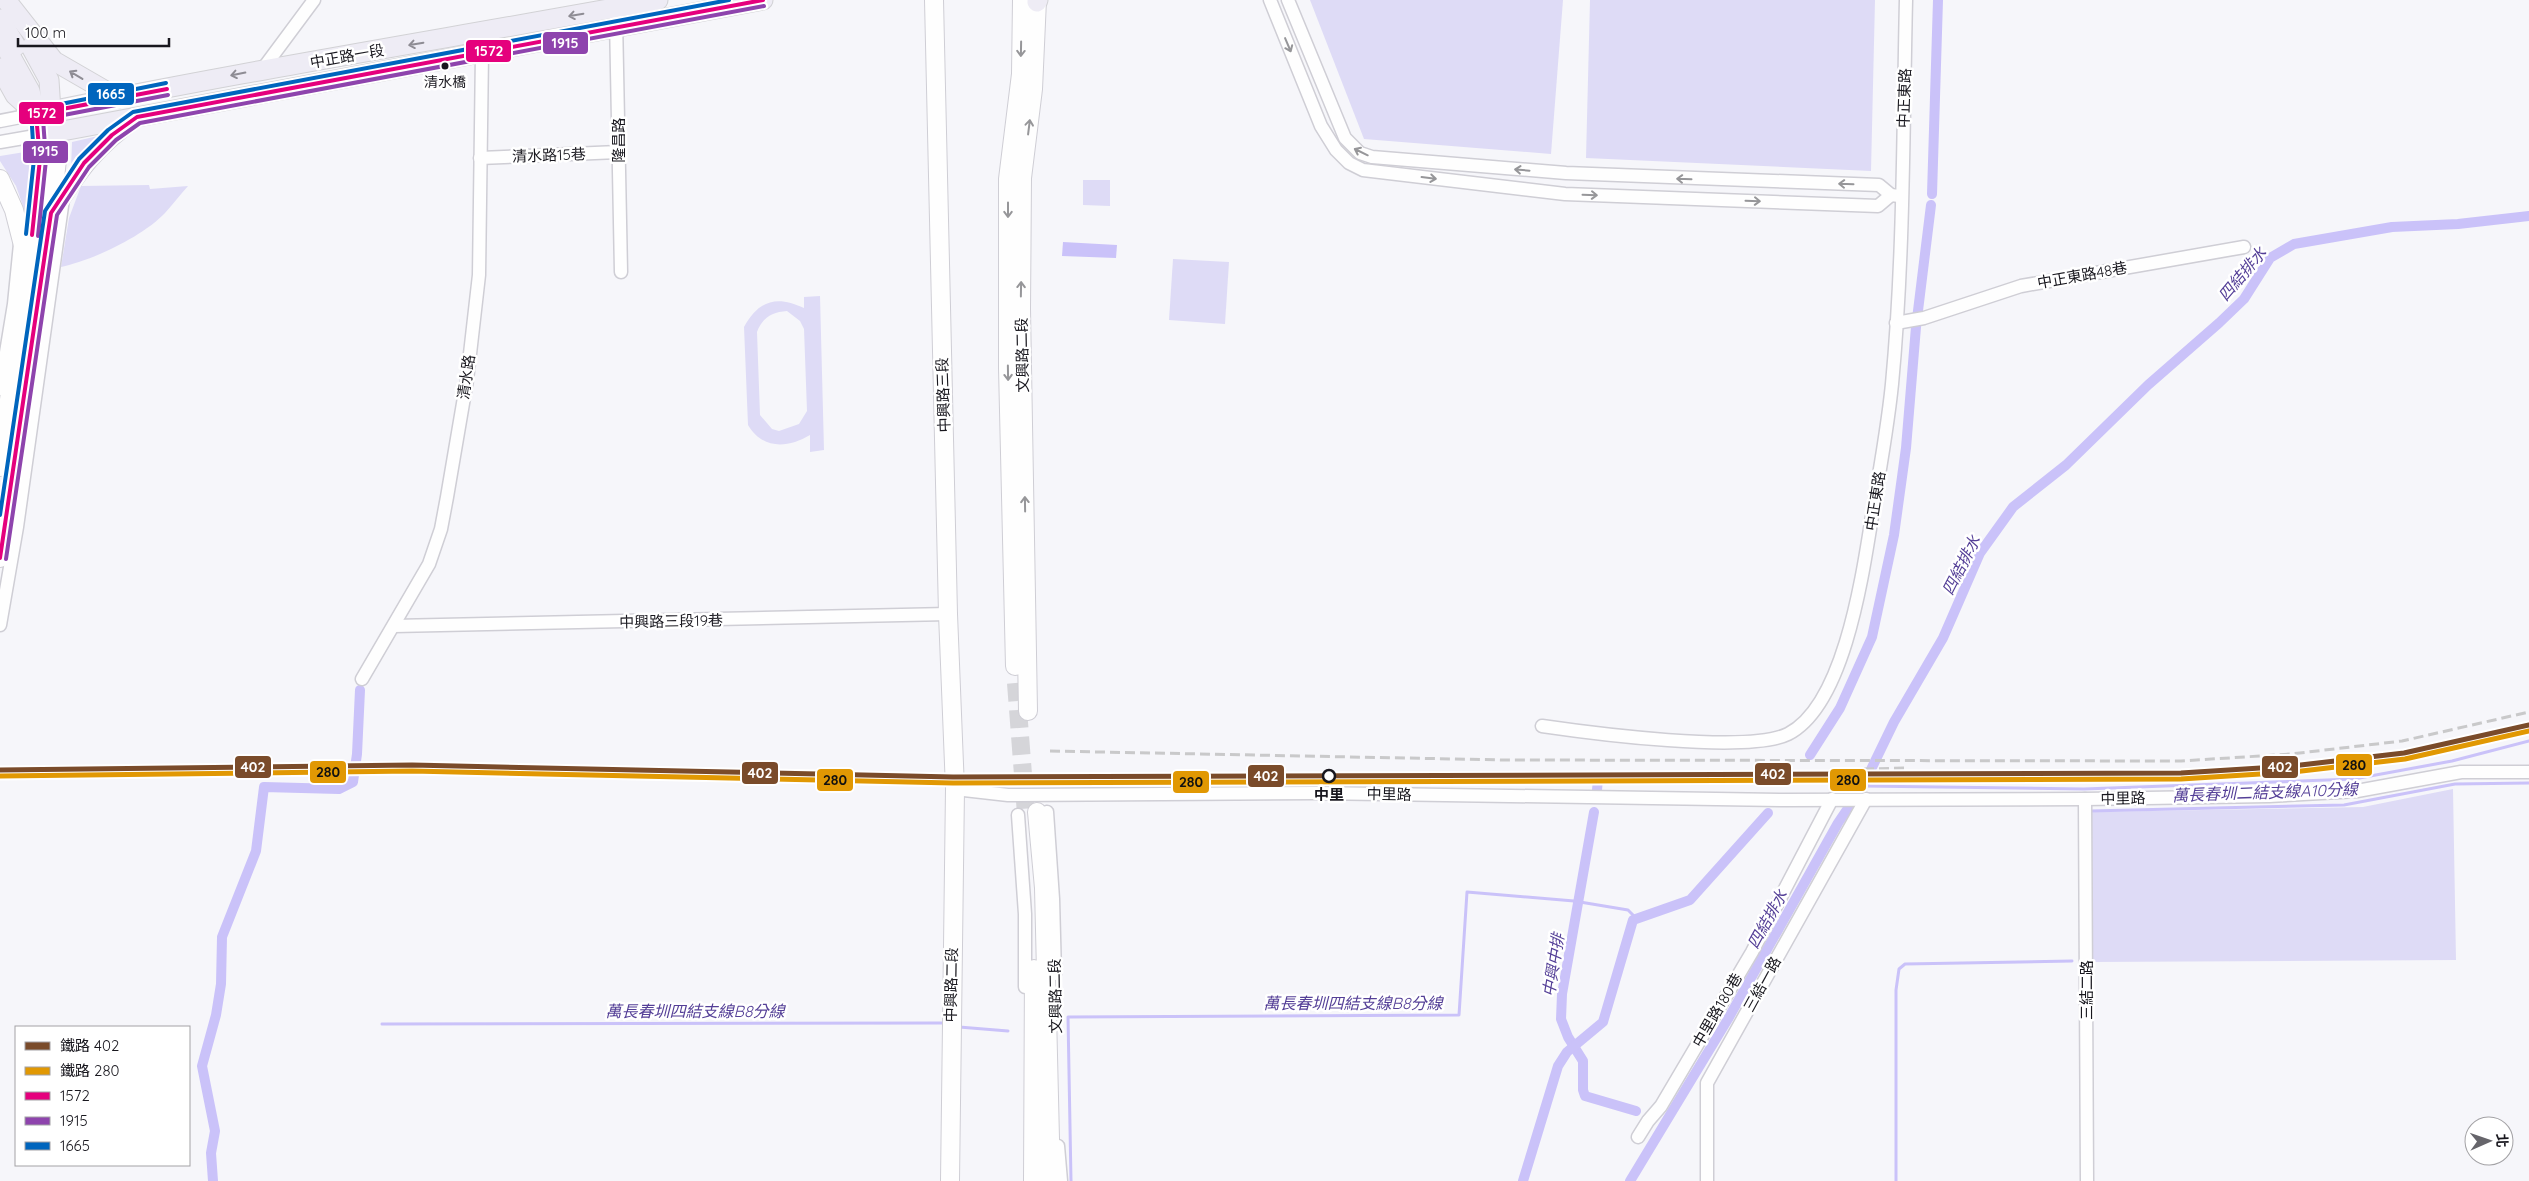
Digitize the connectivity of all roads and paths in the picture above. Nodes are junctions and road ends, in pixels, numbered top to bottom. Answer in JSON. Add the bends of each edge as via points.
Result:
{"nodes":[{"id":1,"x":6,"y":0,"type":"edge"},
{"id":2,"x":314,"y":0,"type":"edge"},
{"id":3,"x":658,"y":0,"type":"edge"},
{"id":4,"x":763,"y":0,"type":"edge"},
{"id":5,"x":934,"y":0,"type":"edge"},
{"id":6,"x":1034,"y":0,"type":"edge"},
{"id":7,"x":1270,"y":0,"type":"edge"},
{"id":8,"x":1288,"y":0,"type":"edge"},
{"id":9,"x":1906,"y":0,"type":"edge"},
{"id":10,"x":614,"y":8,"type":"junction"},
{"id":11,"x":0,"y":19,"type":"edge"},
{"id":12,"x":618,"y":27,"type":"junction"},
{"id":13,"x":0,"y":37,"type":"edge"},
{"id":14,"x":482,"y":53,"type":"junction"},
{"id":15,"x":0,"y":68,"type":"edge"},
{"id":16,"x":262,"y":70,"type":"junction"},
{"id":17,"x":118,"y":98,"type":"junction"},
{"id":18,"x":43,"y":112,"type":"junction"},
{"id":19,"x":137,"y":117,"type":"junction"},
{"id":20,"x":0,"y":122,"type":"edge"},
{"id":21,"x":47,"y":134,"type":"junction"},
{"id":22,"x":0,"y":142,"type":"edge"},
{"id":23,"x":618,"y":152,"type":"junction"},
{"id":24,"x":480,"y":158,"type":"junction"},
{"id":25,"x":0,"y":179,"type":"edge"},
{"id":26,"x":64,"y":194,"type":"junction"},
{"id":27,"x":1896,"y":196,"type":"junction"},
{"id":28,"x":51,"y":213,"type":"junction"},
{"id":29,"x":20,"y":238,"type":"junction"},
{"id":30,"x":2244,"y":247,"type":"dead end"},
{"id":31,"x":28,"y":264,"type":"junction"},
{"id":32,"x":620,"y":272,"type":"dead end"},
{"id":33,"x":32,"y":295,"type":"junction"},
{"id":34,"x":1896,"y":323,"type":"junction"},
{"id":35,"x":0,"y":390,"type":"edge"},
{"id":36,"x":0,"y":467,"type":"edge"},
{"id":37,"x":0,"y":558,"type":"edge"},
{"id":38,"x":948,"y":614,"type":"junction"},
{"id":39,"x":0,"y":625,"type":"edge"},
{"id":40,"x":394,"y":626,"type":"junction"},
{"id":41,"x":362,"y":680,"type":"dead end"},
{"id":42,"x":1016,"y":682,"type":"tunnel mouth"},
{"id":43,"x":1028,"y":710,"type":"dead end"},
{"id":44,"x":1542,"y":726,"type":"dead end"},
{"id":45,"x":2529,"y":772,"type":"edge"},
{"id":46,"x":955,"y":789,"type":"junction"},
{"id":47,"x":2085,"y":798,"type":"junction"},
{"id":48,"x":1832,"y":799,"type":"junction"},
{"id":49,"x":1866,"y":799,"type":"junction"},
{"id":50,"x":1032,"y":813,"type":"junction"},
{"id":51,"x":1638,"y":1137,"type":"dead end"},
{"id":52,"x":950,"y":1181,"type":"edge"},
{"id":53,"x":1026,"y":1181,"type":"edge"},
{"id":54,"x":1034,"y":1181,"type":"edge"},
{"id":55,"x":1051,"y":1181,"type":"edge"},
{"id":56,"x":1061,"y":1181,"type":"edge"},
{"id":57,"x":1707,"y":1181,"type":"edge"},
{"id":58,"x":2087,"y":1181,"type":"edge"}],
"edges":[{"from":17,"to":1,"type":"main road","one_way":true,"via":[[54,61]]},
{"from":1,"to":18,"type":"main road","via":[[49,80]]},
{"from":2,"to":16,"type":"street"},
{"from":3,"to":10,"type":"main road","name":"中正路一段"},
{"from":4,"to":12,"type":"main road","name":"中正路一段"},
{"from":5,"to":38,"type":"street","name":"中興路三段"},
{"from":6,"to":42,"type":"street","name":"文興路二段","one_way":true,"via":[[1020,74],[1008,179],[1008,368]]},
{"from":43,"to":6,"type":"street","name":"文興路二段","one_way":true,"via":[[1021,309],[1022,197],[1033,88]]},
{"from":7,"to":27,"type":"street","one_way":true,"via":[[1321,126],[1336,150],[1349,163],[1363,170],[1565,194],[1878,206]]},
{"from":27,"to":8,"type":"street","one_way":true,"via":[[1879,186],[1566,173],[1360,153],[1345,138]]},
{"from":9,"to":27,"type":"street","name":"中正東路"},
{"from":10,"to":12,"type":"street","name":"隆昌路"},
{"from":10,"to":16,"type":"main road","name":"中正路一段","one_way":true},
{"from":11,"to":18,"type":"main road","via":[[26,62]]},
{"from":12,"to":14,"type":"main road","name":"中正路一段"},
{"from":12,"to":23,"type":"street","name":"隆昌路"},
{"from":13,"to":18,"type":"main road"},
{"from":14,"to":19,"type":"main road","name":"中正路一段"},
{"from":14,"to":24,"type":"street","name":"清水路"},
{"from":15,"to":18,"type":"main road","via":[[15,95]]},
{"from":16,"to":17,"type":"main road","name":"中正路一段","one_way":true},
{"from":17,"to":18,"type":"main road","name":"中正路一段"},
{"from":18,"to":20,"type":"street"},
{"from":18,"to":21,"type":"main road"},
{"from":19,"to":21,"type":"main road","name":"中正路一段"},
{"from":19,"to":26,"type":"street","via":[[112,135],[84,163]]},
{"from":21,"to":22,"type":"street"},
{"from":21,"to":28,"type":"street","via":[[57,160]]},
{"from":21,"to":31,"type":"street"},
{"from":23,"to":24,"type":"street","name":"清水路15巷"},
{"from":23,"to":32,"type":"street","name":"隆昌路"},
{"from":24,"to":40,"type":"street","name":"清水路","via":[[479,275],[447,498],[429,564]]},
{"from":25,"to":29,"type":"street","via":[[14,210]]},
{"from":26,"to":28,"type":"street"},
{"from":26,"to":39,"type":"street","via":[[18,527]]},
{"from":27,"to":34,"type":"street","name":"中正東路"},
{"from":28,"to":33,"type":"street"},
{"from":29,"to":31,"type":"street"},
{"from":29,"to":35,"type":"street","via":[[14,304]]},
{"from":30,"to":34,"type":"street","name":"中正東路48巷","via":[[2021,286],[1919,320]]},
{"from":31,"to":33,"type":"street"},
{"from":33,"to":36,"type":"street"},
{"from":33,"to":37,"type":"street"},
{"from":34,"to":44,"type":"street","name":"中正東路","via":[[1888,414],[1859,593],[1846,640],[1816,709],[1797,728],[1780,737],[1733,741],[1709,742]]},
{"from":38,"to":40,"type":"street","name":"中興路三段19巷"},
{"from":38,"to":46,"type":"street","name":"中興路三段"},
{"from":40,"to":41,"type":"street","name":"清水路"},
{"from":45,"to":47,"type":"street","name":"中里路","via":[[2461,772],[2358,791],[2269,796]]},
{"from":46,"to":48,"type":"street","name":"中里路","via":[[1008,795],[1316,793]]},
{"from":46,"to":52,"type":"street","name":"中興路二段"},
{"from":47,"to":49,"type":"street","name":"中里路"},
{"from":47,"to":58,"type":"street","name":"三結二路"},
{"from":48,"to":49,"type":"street","name":"中里路"},
{"from":48,"to":51,"type":"street","name":"中里路180巷","via":[[1752,952],[1661,1106]]},
{"from":49,"to":57,"type":"street","name":"三結一路","via":[[1706,1083]]},
{"from":50,"to":53,"type":"street","name":"文興路二段","via":[[1025,914]]},
{"from":50,"to":54,"type":"street","name":"文興路二段"},
{"from":50,"to":55,"type":"street","name":"文興路二段","via":[[1044,888]]},
{"from":50,"to":56,"type":"street","name":"文興路二段","via":[[1053,899],[1057,1138]]}]}
